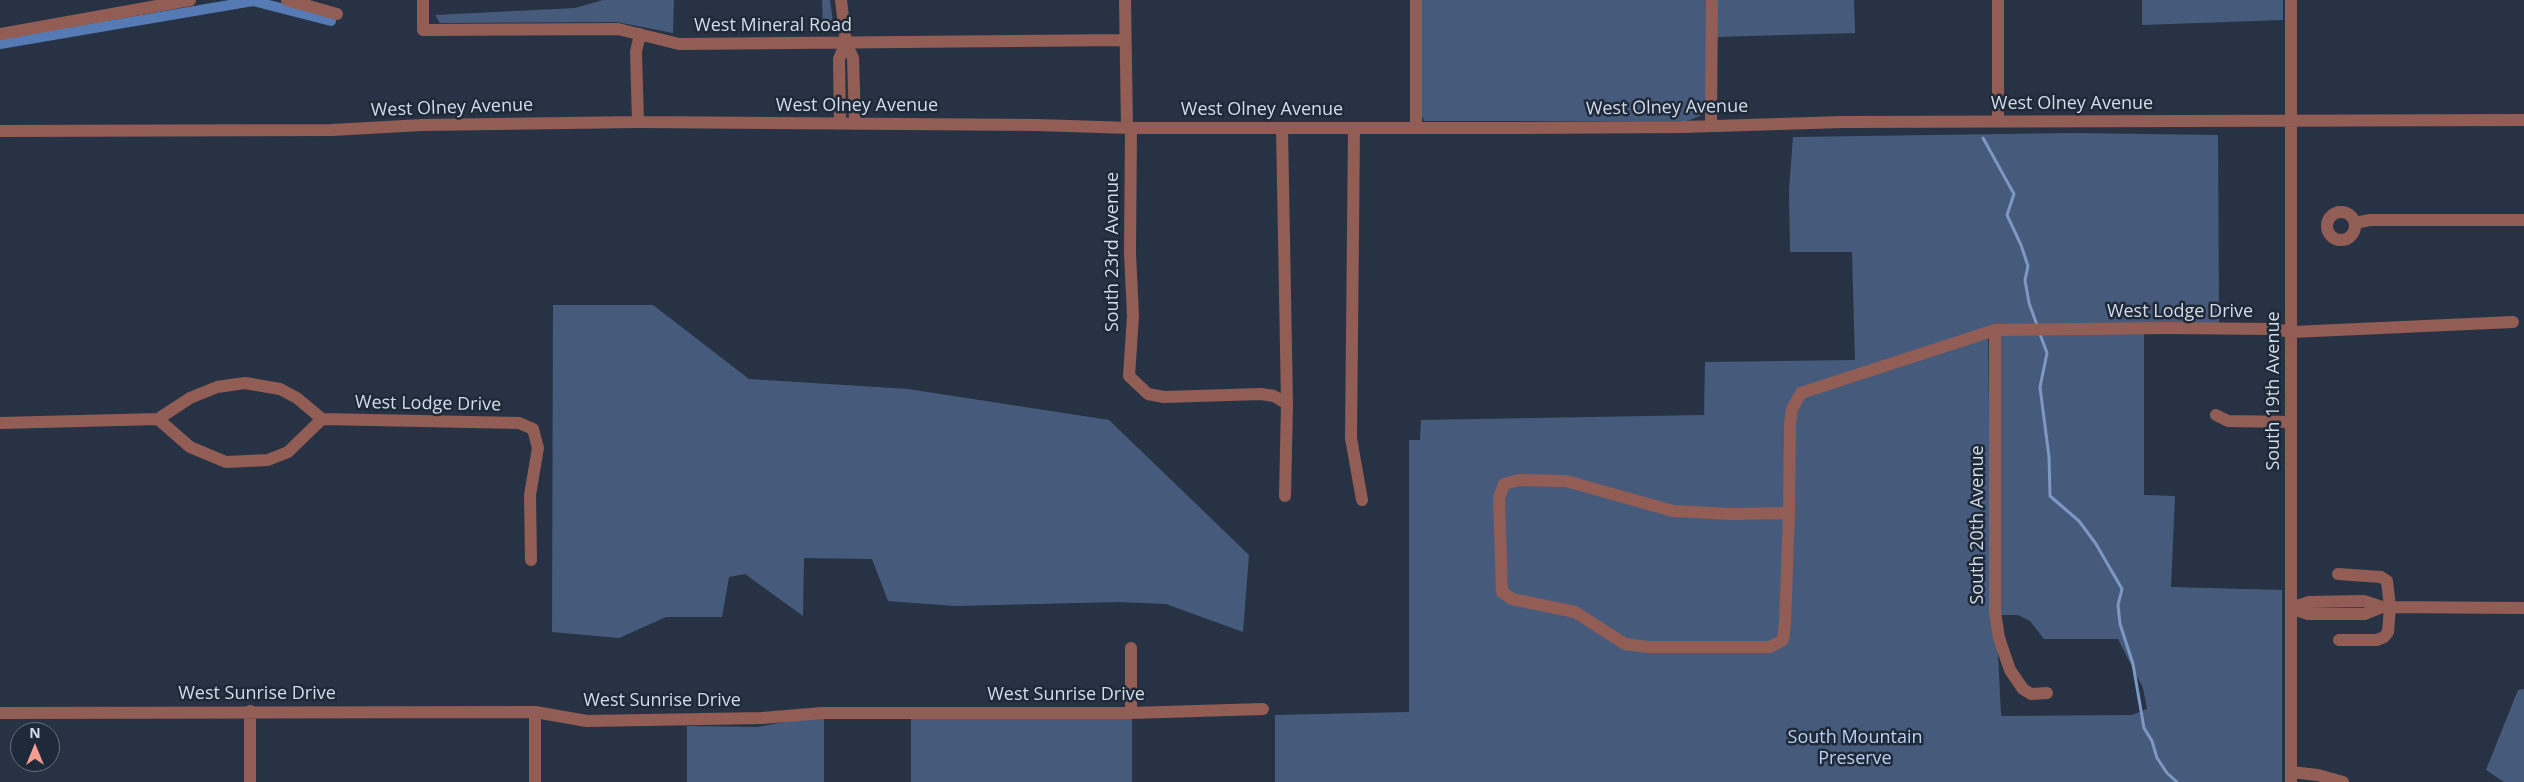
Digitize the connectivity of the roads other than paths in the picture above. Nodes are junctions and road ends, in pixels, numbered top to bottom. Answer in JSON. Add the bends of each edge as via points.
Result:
{"nodes":[{"id":1,"x":190,"y":0,"type":"edge"},
{"id":2,"x":287,"y":0,"type":"edge"},
{"id":3,"x":423,"y":0,"type":"edge"},
{"id":4,"x":841,"y":0,"type":"edge"},
{"id":5,"x":1125,"y":0,"type":"edge"},
{"id":6,"x":1416,"y":0,"type":"edge"},
{"id":7,"x":1712,"y":0,"type":"edge"},
{"id":8,"x":1998,"y":0,"type":"edge"},
{"id":9,"x":2291,"y":0,"type":"edge"},
{"id":10,"x":337,"y":14,"type":"dead end"},
{"id":11,"x":0,"y":34,"type":"edge"},
{"id":12,"x":640,"y":34,"type":"junction"},
{"id":13,"x":1125,"y":40,"type":"junction"},
{"id":14,"x":846,"y":43,"type":"junction"},
{"id":15,"x":840,"y":79,"type":"junction"},
{"id":16,"x":854,"y":79,"type":"junction"},
{"id":17,"x":2524,"y":120,"type":"edge"},
{"id":18,"x":2291,"y":121,"type":"junction"},
{"id":19,"x":638,"y":122,"type":"junction"},
{"id":20,"x":1998,"y":122,"type":"junction"},
{"id":21,"x":840,"y":124,"type":"junction"},
{"id":22,"x":855,"y":124,"type":"junction"},
{"id":23,"x":1711,"y":125,"type":"junction"},
{"id":24,"x":1129,"y":128,"type":"junction"},
{"id":25,"x":1282,"y":128,"type":"junction"},
{"id":26,"x":1354,"y":128,"type":"junction"},
{"id":27,"x":1416,"y":128,"type":"junction"},
{"id":28,"x":0,"y":131,"type":"edge"},
{"id":29,"x":2524,"y":220,"type":"edge"},
{"id":30,"x":2355,"y":223,"type":"dead end"},
{"id":31,"x":2513,"y":322,"type":"dead end"},
{"id":32,"x":1996,"y":330,"type":"junction"},
{"id":33,"x":2292,"y":332,"type":"junction"},
{"id":34,"x":1286,"y":404,"type":"junction"},
{"id":35,"x":2216,"y":415,"type":"dead end"},
{"id":36,"x":322,"y":419,"type":"junction"},
{"id":37,"x":158,"y":420,"type":"junction"},
{"id":38,"x":2291,"y":422,"type":"junction"},
{"id":39,"x":0,"y":423,"type":"edge"},
{"id":40,"x":1285,"y":496,"type":"dead end"},
{"id":41,"x":1362,"y":500,"type":"dead end"},
{"id":42,"x":1789,"y":513,"type":"junction"},
{"id":43,"x":531,"y":560,"type":"dead end"},
{"id":44,"x":2338,"y":574,"type":"dead end"},
{"id":45,"x":2291,"y":608,"type":"junction"},
{"id":46,"x":2386,"y":608,"type":"junction"},
{"id":47,"x":2524,"y":608,"type":"edge"},
{"id":48,"x":2339,"y":640,"type":"dead end"},
{"id":49,"x":1131,"y":648,"type":"dead end"},
{"id":50,"x":2047,"y":693,"type":"dead end"},
{"id":51,"x":1264,"y":709,"type":"dead end"},
{"id":52,"x":250,"y":711,"type":"junction"},
{"id":53,"x":535,"y":712,"type":"junction"},
{"id":54,"x":0,"y":713,"type":"edge"},
{"id":55,"x":1131,"y":713,"type":"junction"},
{"id":56,"x":2291,"y":777,"type":"edge"},
{"id":57,"x":250,"y":782,"type":"edge"},
{"id":58,"x":535,"y":782,"type":"edge"},
{"id":59,"x":2343,"y":782,"type":"edge"}],
"edges":[{"from":1,"to":11,"type":"street"},
{"from":2,"to":10,"type":"street"},
{"from":3,"to":12,"type":"street","name":"West Mineral Road","via":[[423,30],[618,29]]},
{"from":4,"to":14,"type":"street"},
{"from":5,"to":13,"type":"street","name":"South 23rd Avenue"},
{"from":6,"to":27,"type":"street"},
{"from":7,"to":23,"type":"street"},
{"from":8,"to":20,"type":"street"},
{"from":9,"to":18,"type":"street","name":"South 19th Avenue"},
{"from":12,"to":14,"type":"street","name":"West Mineral Road","via":[[679,44]]},
{"from":12,"to":19,"type":"street","via":[[636,52]]},
{"from":13,"to":14,"type":"street","name":"West Mineral Road"},
{"from":13,"to":24,"type":"street","name":"South 23rd Avenue"},
{"from":14,"to":15,"type":"street","via":[[839,59]]},
{"from":14,"to":16,"type":"street","via":[[853,58]]},
{"from":15,"to":16,"type":"street"},
{"from":15,"to":21,"type":"street"},
{"from":16,"to":22,"type":"street"},
{"from":17,"to":18,"type":"street","name":"West Olney Avenue"},
{"from":18,"to":20,"type":"street","name":"West Olney Avenue"},
{"from":18,"to":33,"type":"street","name":"South 19th Avenue"},
{"from":19,"to":21,"type":"street","name":"West Olney Avenue"},
{"from":19,"to":28,"type":"street","name":"West Olney Avenue","via":[[431,124],[332,130]]},
{"from":20,"to":23,"type":"street","name":"West Olney Avenue"},
{"from":21,"to":22,"type":"street","name":"West Olney Avenue"},
{"from":22,"to":24,"type":"street","name":"West Olney Avenue"},
{"from":23,"to":27,"type":"street","name":"West Olney Avenue","via":[[1682,128]]},
{"from":24,"to":25,"type":"street","name":"West Olney Avenue"},
{"from":24,"to":34,"type":"street","name":"South 23rd Avenue","via":[[1133,316],[1129,376],[1148,394],[1164,398],[1261,394],[1274,396]]},
{"from":25,"to":26,"type":"street","name":"West Olney Avenue"},
{"from":25,"to":34,"type":"street"},
{"from":26,"to":27,"type":"street","name":"West Olney Avenue"},
{"from":26,"to":41,"type":"street","via":[[1351,438]]},
{"from":29,"to":30,"type":"street","via":[[2370,220]]},
{"from":31,"to":33,"type":"street","name":"West Lodge Drive"},
{"from":32,"to":33,"type":"street","name":"West Lodge Drive","via":[[2177,328]]},
{"from":32,"to":42,"type":"street","name":"West Lodge Drive","via":[[1801,393],[1792,408],[1790,423]]},
{"from":32,"to":50,"type":"street","name":"South 20th Avenue","via":[[1995,612],[1999,638],[2010,670],[2031,694]]},
{"from":33,"to":38,"type":"street","name":"South 19th Avenue"},
{"from":34,"to":40,"type":"street"},
{"from":35,"to":38,"type":"street","via":[[2228,421]]},
{"from":36,"to":37,"type":"street","via":[[280,388],[245,383],[217,387],[190,398]]},
{"from":36,"to":37,"type":"street","via":[[288,452],[268,460],[226,462],[190,447]]},
{"from":36,"to":43,"type":"street","name":"West Lodge Drive","via":[[519,423],[533,429],[538,448],[530,495]]},
{"from":37,"to":39,"type":"street"},
{"from":38,"to":45,"type":"street","name":"South 19th Avenue"},
{"from":42,"to":42,"type":"street","via":[[1783,640],[1770,647],[1648,647],[1625,644],[1575,612],[1512,599],[1502,592],[1499,498],[1504,484],[1519,480],[1566,481],[1673,511]]},
{"from":44,"to":46,"type":"street","via":[[2381,577],[2387,581]]},
{"from":45,"to":46,"type":"street","via":[[2308,614],[2365,614]]},
{"from":45,"to":56,"type":"street","name":"South 19th Avenue"},
{"from":46,"to":47,"type":"street"},
{"from":46,"to":48,"type":"street","via":[[2388,632],[2384,637],[2377,640]]},
{"from":49,"to":55,"type":"street"},
{"from":51,"to":55,"type":"street","name":"West Sunrise Drive"},
{"from":52,"to":53,"type":"street","name":"West Sunrise Drive"},
{"from":52,"to":54,"type":"street","name":"West Sunrise Drive"},
{"from":52,"to":57,"type":"street"},
{"from":53,"to":55,"type":"street","name":"West Sunrise Drive","via":[[586,721],[762,718],[822,713]]},
{"from":53,"to":58,"type":"street"},
{"from":56,"to":59,"type":"street","via":[[2318,775]]}]}
